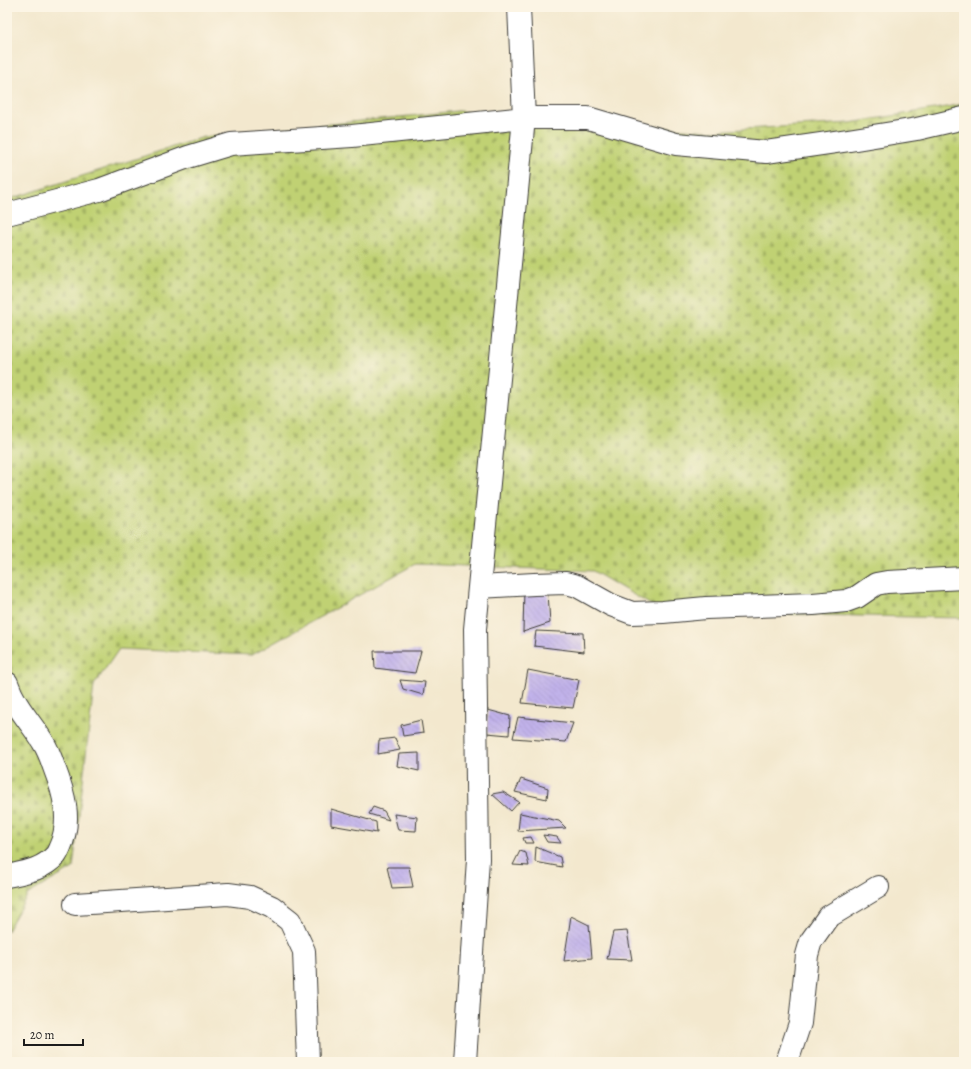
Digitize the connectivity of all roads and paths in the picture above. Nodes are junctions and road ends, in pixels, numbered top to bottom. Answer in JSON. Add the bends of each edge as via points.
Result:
{"nodes":[{"id":1,"x":519,"y":7,"type":"edge"},
{"id":2,"x":524,"y":118,"type":"junction"},
{"id":3,"x":964,"y":118,"type":"edge"},
{"id":4,"x":7,"y":214,"type":"edge"},
{"id":5,"x":964,"y":578,"type":"edge"},
{"id":6,"x":479,"y":587,"type":"junction"},
{"id":7,"x":7,"y":683,"type":"edge"},
{"id":8,"x":7,"y":876,"type":"edge"},
{"id":9,"x":878,"y":887,"type":"dead end"},
{"id":10,"x":75,"y":904,"type":"dead end"},
{"id":11,"x":308,"y":1062,"type":"edge"},
{"id":12,"x":465,"y":1062,"type":"edge"},
{"id":13,"x":787,"y":1062,"type":"edge"}],
"edges":[{"from":1,"to":2,"type":"street"},
{"from":2,"to":3,"type":"street","via":[[588,118],[676,144],[766,152],[917,129]]},
{"from":2,"to":4,"type":"street","via":[[352,136],[232,144],[188,157],[100,190]]},
{"from":2,"to":6,"type":"street"},
{"from":5,"to":6,"type":"street","via":[[876,584],[846,601],[632,613],[566,583]]},
{"from":6,"to":12,"type":"street","via":[[475,629],[478,859]]},
{"from":7,"to":8,"type":"street","via":[[12,696],[50,755],[65,800],[66,824],[57,853],[47,862],[36,869]]},
{"from":9,"to":13,"type":"street","via":[[828,917],[811,941],[807,955],[800,1023]]},
{"from":10,"to":11,"type":"street","via":[[228,894],[250,897],[272,907],[290,921],[304,951]]}]}
